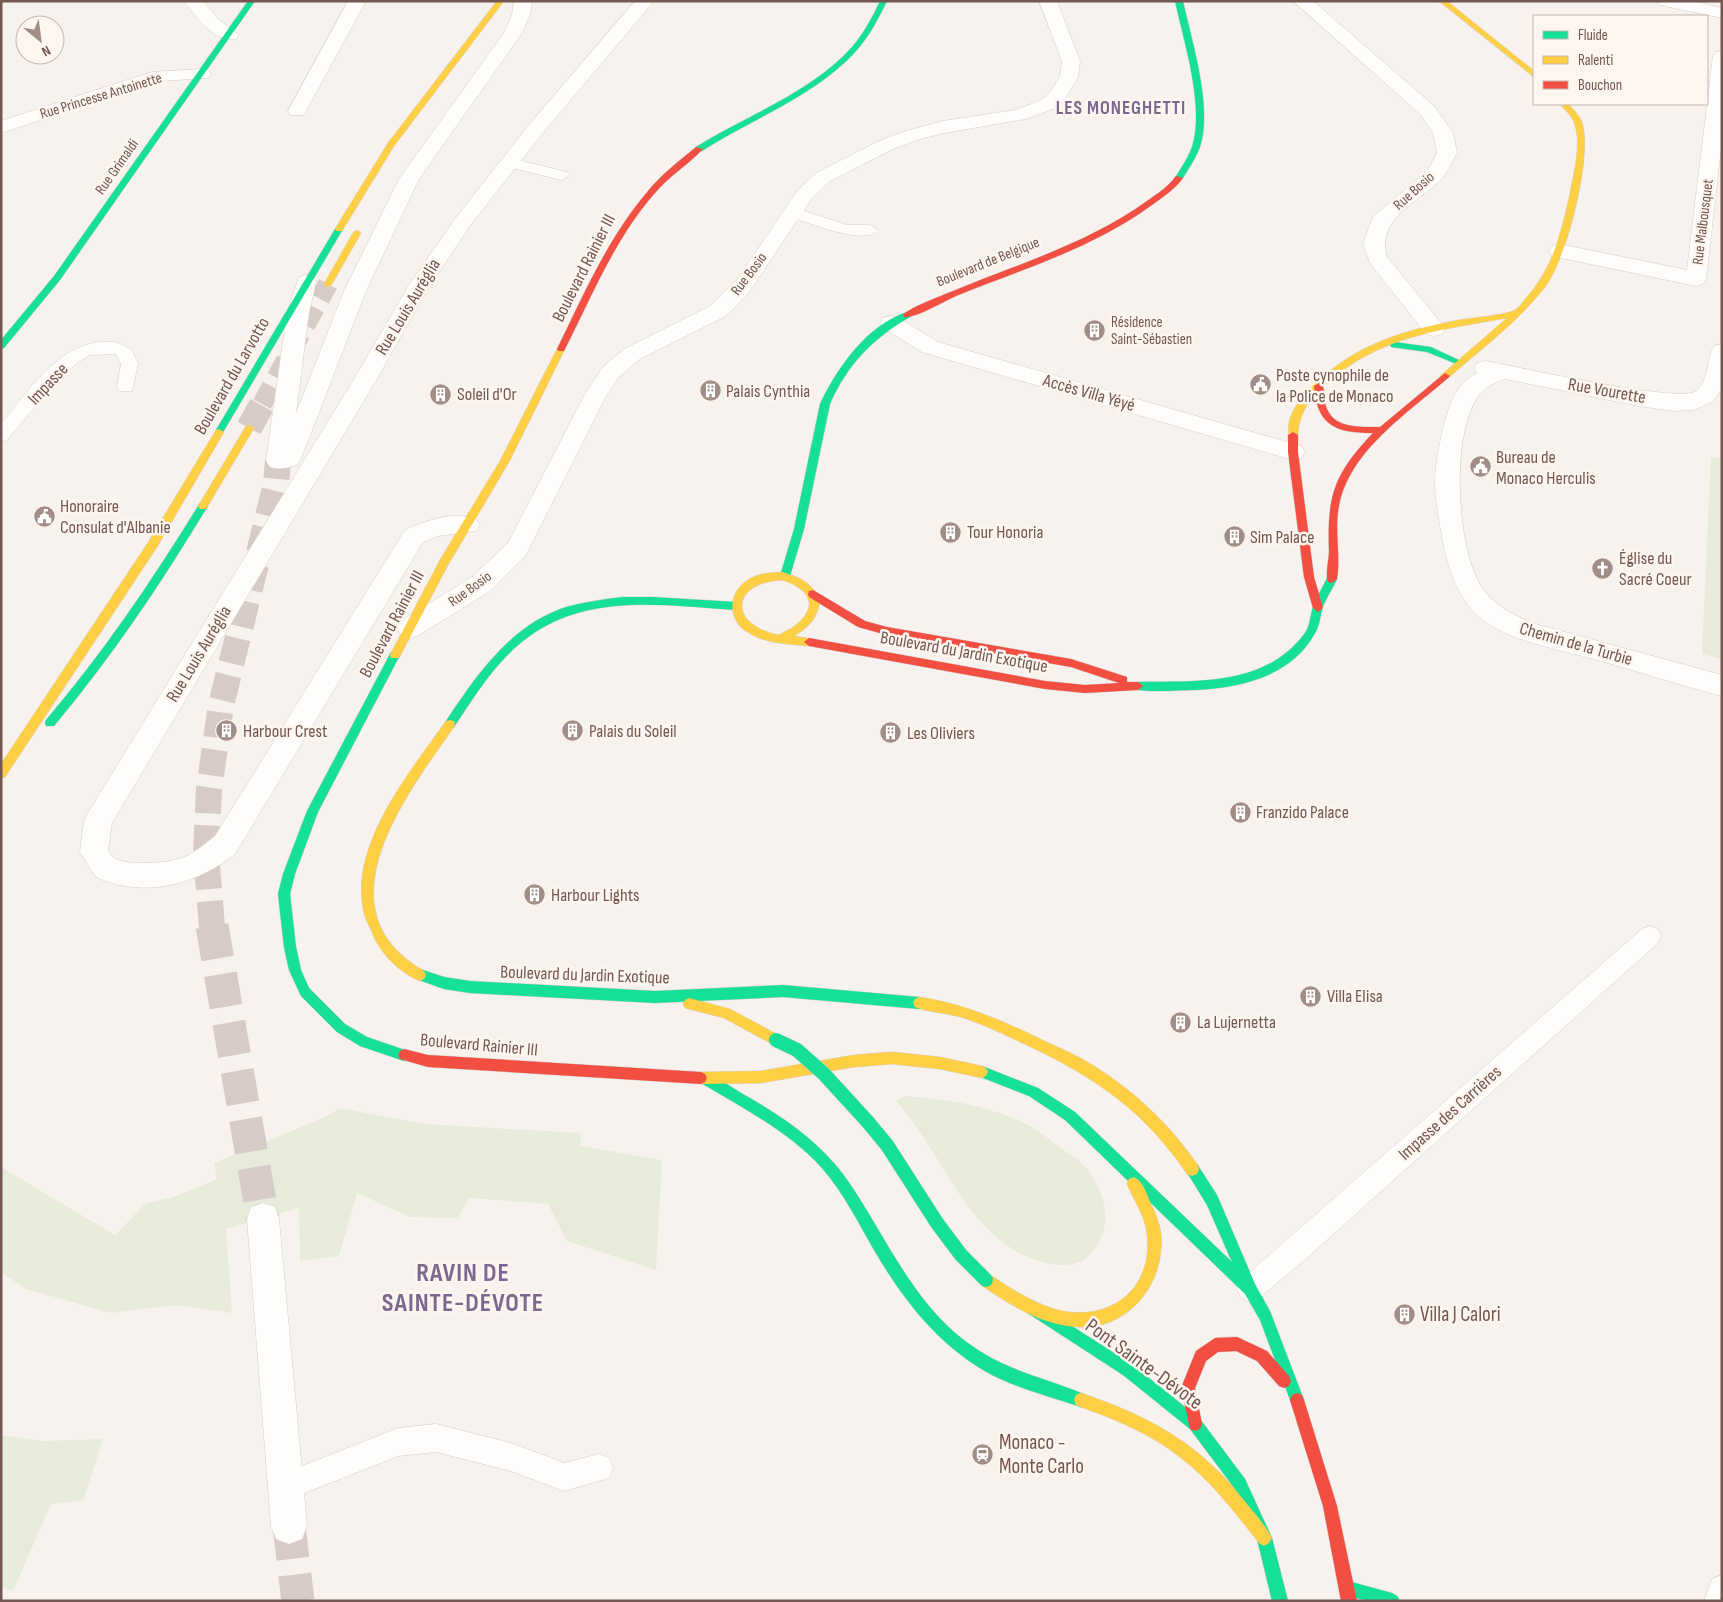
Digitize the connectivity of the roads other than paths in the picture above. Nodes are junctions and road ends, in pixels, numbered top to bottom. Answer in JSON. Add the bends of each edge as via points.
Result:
{"nodes":[{"id":1,"x":193,"y":1,"type":"edge"},
{"id":2,"x":252,"y":1,"type":"edge"},
{"id":3,"x":357,"y":1,"type":"edge"},
{"id":4,"x":501,"y":1,"type":"edge"},
{"id":5,"x":522,"y":1,"type":"edge"},
{"id":6,"x":646,"y":1,"type":"edge"},
{"id":7,"x":884,"y":1,"type":"edge"},
{"id":8,"x":1048,"y":1,"type":"edge"},
{"id":9,"x":1179,"y":1,"type":"edge"},
{"id":10,"x":1302,"y":1,"type":"edge"},
{"id":11,"x":1442,"y":1,"type":"edge"},
{"id":12,"x":1666,"y":1,"type":"edge"},
{"id":13,"x":1722,"y":13,"type":"edge"},
{"id":14,"x":505,"y":20,"type":"dead end"},
{"id":15,"x":230,"y":35,"type":"junction"},
{"id":16,"x":1722,"y":60,"type":"edge"},
{"id":17,"x":202,"y":74,"type":"junction"},
{"id":18,"x":1533,"y":74,"type":"edge"},
{"id":19,"x":1565,"y":105,"type":"edge"},
{"id":20,"x":297,"y":110,"type":"dead end"},
{"id":21,"x":1,"y":127,"type":"edge"},
{"id":22,"x":509,"y":163,"type":"junction"},
{"id":23,"x":562,"y":175,"type":"dead end"},
{"id":24,"x":792,"y":212,"type":"junction"},
{"id":25,"x":361,"y":223,"type":"dead end"},
{"id":26,"x":870,"y":230,"type":"dead end"},
{"id":27,"x":1558,"y":251,"type":"junction"},
{"id":28,"x":306,"y":282,"type":"junction"},
{"id":29,"x":328,"y":284,"type":"tunnel mouth"},
{"id":30,"x":1513,"y":314,"type":"junction"},
{"id":31,"x":891,"y":323,"type":"junction"},
{"id":32,"x":1439,"y":336,"type":"junction"},
{"id":33,"x":1377,"y":345,"type":"junction"},
{"id":34,"x":1,"y":346,"type":"edge"},
{"id":35,"x":1722,"y":351,"type":"edge"},
{"id":36,"x":1453,"y":369,"type":"junction"},
{"id":37,"x":1501,"y":372,"type":"junction"},
{"id":38,"x":1318,"y":386,"type":"junction"},
{"id":39,"x":126,"y":387,"type":"dead end"},
{"id":40,"x":1461,"y":409,"type":"junction"},
{"id":41,"x":249,"y":428,"type":"tunnel mouth"},
{"id":42,"x":1384,"y":430,"type":"junction"},
{"id":43,"x":1,"y":436,"type":"edge"},
{"id":44,"x":1293,"y":452,"type":"junction"},
{"id":45,"x":468,"y":525,"type":"junction"},
{"id":46,"x":785,"y":576,"type":"junction"},
{"id":47,"x":813,"y":594,"type":"junction"},
{"id":48,"x":736,"y":606,"type":"junction"},
{"id":49,"x":1318,"y":608,"type":"junction"},
{"id":50,"x":410,"y":628,"type":"junction"},
{"id":51,"x":782,"y":638,"type":"junction"},
{"id":52,"x":1142,"y":686,"type":"junction"},
{"id":53,"x":1722,"y":686,"type":"edge"},
{"id":54,"x":1,"y":774,"type":"edge"},
{"id":55,"x":1650,"y":936,"type":"dead end"},
{"id":56,"x":656,"y":997,"type":"junction"},
{"id":57,"x":703,"y":1078,"type":"junction"},
{"id":58,"x":1121,"y":1164,"type":"junction"},
{"id":59,"x":263,"y":1219,"type":"tunnel mouth"},
{"id":60,"x":1250,"y":1289,"type":"junction"},
{"id":61,"x":1031,"y":1307,"type":"junction"},
{"id":62,"x":1296,"y":1395,"type":"junction"},
{"id":63,"x":1195,"y":1424,"type":"junction"},
{"id":64,"x":599,"y":1468,"type":"dead end"},
{"id":65,"x":286,"y":1486,"type":"junction"},
{"id":66,"x":289,"y":1526,"type":"tunnel mouth"},
{"id":67,"x":1264,"y":1538,"type":"junction"},
{"id":68,"x":1722,"y":1588,"type":"edge"},
{"id":69,"x":1348,"y":1589,"type":"junction"},
{"id":70,"x":1280,"y":1601,"type":"edge"},
{"id":71,"x":1350,"y":1601,"type":"edge"},
{"id":72,"x":1392,"y":1601,"type":"edge"},
{"id":73,"x":1718,"y":1601,"type":"edge"}],
"edges":[{"from":1,"to":15,"type":"street","via":[[212,23]]},
{"from":2,"to":15,"type":"main road","name":"Rue Grimaldi"},
{"from":3,"to":20,"type":"street"},
{"from":4,"to":28,"type":"main road","name":"Boulevard du Larvotto","via":[[391,145]]},
{"from":5,"to":14,"type":"main road"},
{"from":5,"to":28,"type":"street","via":[[521,15],[513,32],[409,179],[355,291],[283,460],[298,313]]},
{"from":6,"to":22,"type":"street","name":"Rue Louis Auréglia"},
{"from":7,"to":45,"type":"main road","name":"Boulevard Rainier III","via":[[870,30],[839,63],[679,163],[655,184],[634,210]]},
{"from":8,"to":24,"type":"street","name":"Rue Bosio","via":[[1070,61],[1069,77],[1056,98],[1019,115],[943,127],[886,145],[823,177]]},
{"from":9,"to":31,"type":"main road","name":"Boulevard de Belgique","via":[[1200,119],[1198,145],[1180,178],[1155,201],[1106,230],[936,299]]},
{"from":10,"to":32,"type":"street","name":"Rue Bosio","via":[[1427,110],[1443,133],[1447,153],[1436,173],[1380,221],[1373,243],[1377,258]]},
{"from":11,"to":18,"type":"main road"},
{"from":12,"to":13,"type":"street"},
{"from":15,"to":17,"type":"main road","name":"Rue Grimaldi"},
{"from":16,"to":27,"type":"street","name":"Rue Malbousquet","via":[[1696,279]]},
{"from":17,"to":21,"type":"street","name":"Rue Princesse Antoinette","via":[[158,76]]},
{"from":17,"to":34,"type":"main road","name":"Rue Grimaldi","via":[[57,278]]},
{"from":19,"to":27,"type":"main road","via":[[1580,128],[1580,144]]},
{"from":22,"to":23,"type":"lane"},
{"from":22,"to":45,"type":"street","name":"Rue Louis Auréglia","via":[[416,290],[367,377],[98,821],[94,852],[105,868],[129,874],[162,876],[188,870],[208,860],[225,845],[414,536],[435,527]]},
{"from":24,"to":26,"type":"lane","via":[[846,230]]},
{"from":24,"to":50,"type":"street","name":"Rue Bosio","via":[[743,286],[718,311],[632,354],[611,372],[596,394],[517,549],[481,584]]},
{"from":25,"to":29,"type":"main road"},
{"from":27,"to":30,"type":"main road","via":[[1547,278],[1531,299]]},
{"from":28,"to":54,"type":"main road","name":"Boulevard du Larvotto","via":[[154,544]]},
{"from":30,"to":32,"type":"main road"},
{"from":30,"to":36,"type":"main road"},
{"from":31,"to":44,"type":"street","name":"Accès Villa Yéyé","via":[[930,347]]},
{"from":31,"to":46,"type":"main road","name":"Boulevard de Belgique","via":[[856,351],[832,387],[820,424],[799,529]]},
{"from":32,"to":33,"type":"main road","via":[[1397,336]]},
{"from":32,"to":36,"type":"main road"},
{"from":33,"to":36,"type":"main road","via":[[1414,344],[1438,351]]},
{"from":33,"to":38,"type":"main road","via":[[1335,368]]},
{"from":35,"to":37,"type":"street","name":"Rue Vourette","via":[[1716,380],[1704,397],[1693,402],[1656,400]]},
{"from":36,"to":37,"type":"street","name":"Rue Vourette"},
{"from":36,"to":40,"type":"street"},
{"from":36,"to":42,"type":"main road","name":"Boulevard du Jardin Exotique"},
{"from":37,"to":40,"type":"street","name":"Chemin de la Turbie","via":[[1476,384]]},
{"from":38,"to":42,"type":"main road","via":[[1320,410],[1326,418],[1356,430]]},
{"from":38,"to":44,"type":"main road","via":[[1299,406],[1293,420]]},
{"from":39,"to":43,"type":"lane","name":"Impasse","via":[[131,365],[128,354],[120,348],[106,347],[82,352],[66,362]]},
{"from":40,"to":53,"type":"street","name":"Chemin de la Turbie","via":[[1452,435],[1447,472],[1452,533],[1464,579],[1481,604],[1502,621],[1524,631]]},
{"from":41,"to":54,"type":"main road","name":"Boulevard du Larvotto","via":[[128,626],[83,688]]},
{"from":42,"to":49,"type":"main road","name":"Boulevard du Jardin Exotique","via":[[1346,473],[1338,490],[1331,530],[1333,578]]},
{"from":44,"to":49,"type":"main road","via":[[1309,577]]},
{"from":45,"to":50,"type":"main road","name":"Boulevard Rainier III"},
{"from":46,"to":47,"type":"main road","via":[[797,579]]},
{"from":46,"to":48,"type":"main road","via":[[768,576],[752,582],[741,592]]},
{"from":47,"to":51,"type":"main road","via":[[816,606],[812,618],[800,630]]},
{"from":47,"to":52,"type":"main road","name":"Boulevard du Jardin Exotique","via":[[862,624],[887,631],[1072,663]]},
{"from":48,"to":51,"type":"main road","via":[[738,617],[745,626],[756,633]]},
{"from":48,"to":56,"type":"main road","name":"Boulevard du Jardin Exotique","via":[[617,602],[587,607],[532,628],[508,649],[455,716],[395,806],[369,866],[365,886],[371,920],[379,939],[405,968],[442,984],[470,988]]},
{"from":49,"to":52,"type":"main road","name":"Boulevard du Jardin Exotique","via":[[1313,628],[1303,643],[1287,658],[1248,680],[1194,689]]},
{"from":50,"to":57,"type":"main road","name":"Boulevard Rainier III","via":[[313,810],[289,874],[284,894],[289,938],[295,970],[305,992],[341,1028],[364,1042],[409,1056],[428,1060]]},
{"from":51,"to":52,"type":"main road","name":"Boulevard du Jardin Exotique","via":[[1068,689]]},
{"from":55,"to":60,"type":"lane","name":"Impasse des Carrières"},
{"from":56,"to":60,"type":"main road","name":"Boulevard du Jardin Exotique","via":[[783,991],[936,1005],[990,1020],[1045,1046],[1087,1069],[1131,1102],[1166,1135],[1212,1200]]},
{"from":56,"to":61,"type":"main road","bridge":true,"via":[[726,1013],[797,1050],[887,1145],[961,1255],[986,1280]]},
{"from":57,"to":58,"type":"main road","name":"Boulevard Rainier III","via":[[747,1078],[872,1059],[919,1058],[960,1066],[1053,1103],[1097,1139]]},
{"from":57,"to":67,"type":"main road","via":[[773,1120],[825,1162],[850,1193],[878,1246],[913,1298],[972,1354],[1027,1384],[1090,1402],[1180,1449],[1222,1484]]},
{"from":58,"to":60,"type":"main road"},
{"from":58,"to":61,"type":"main road","via":[[1143,1202],[1154,1236],[1150,1271],[1136,1298],[1117,1314],[1087,1320],[1067,1319]]},
{"from":59,"to":65,"type":"street"},
{"from":60,"to":62,"type":"main road","via":[[1265,1316]]},
{"from":61,"to":63,"type":"main road","name":"Pont Sainte-Dévote","via":[[1128,1370]]},
{"from":62,"to":63,"type":"main road","via":[[1262,1356],[1237,1344],[1215,1345],[1201,1356],[1188,1388]]},
{"from":62,"to":69,"type":"main road","via":[[1330,1506]]},
{"from":63,"to":67,"type":"main road","name":"Pont Sainte-Dévote","via":[[1240,1484]]},
{"from":64,"to":65,"type":"lane","via":[[564,1477],[511,1457],[436,1438],[398,1442]]},
{"from":65,"to":66,"type":"street"},
{"from":67,"to":70,"type":"main road","name":"Pont Sainte-Dévote"},
{"from":68,"to":73,"type":"lane"},
{"from":69,"to":71,"type":"main road"},
{"from":69,"to":72,"type":"main road"}]}
